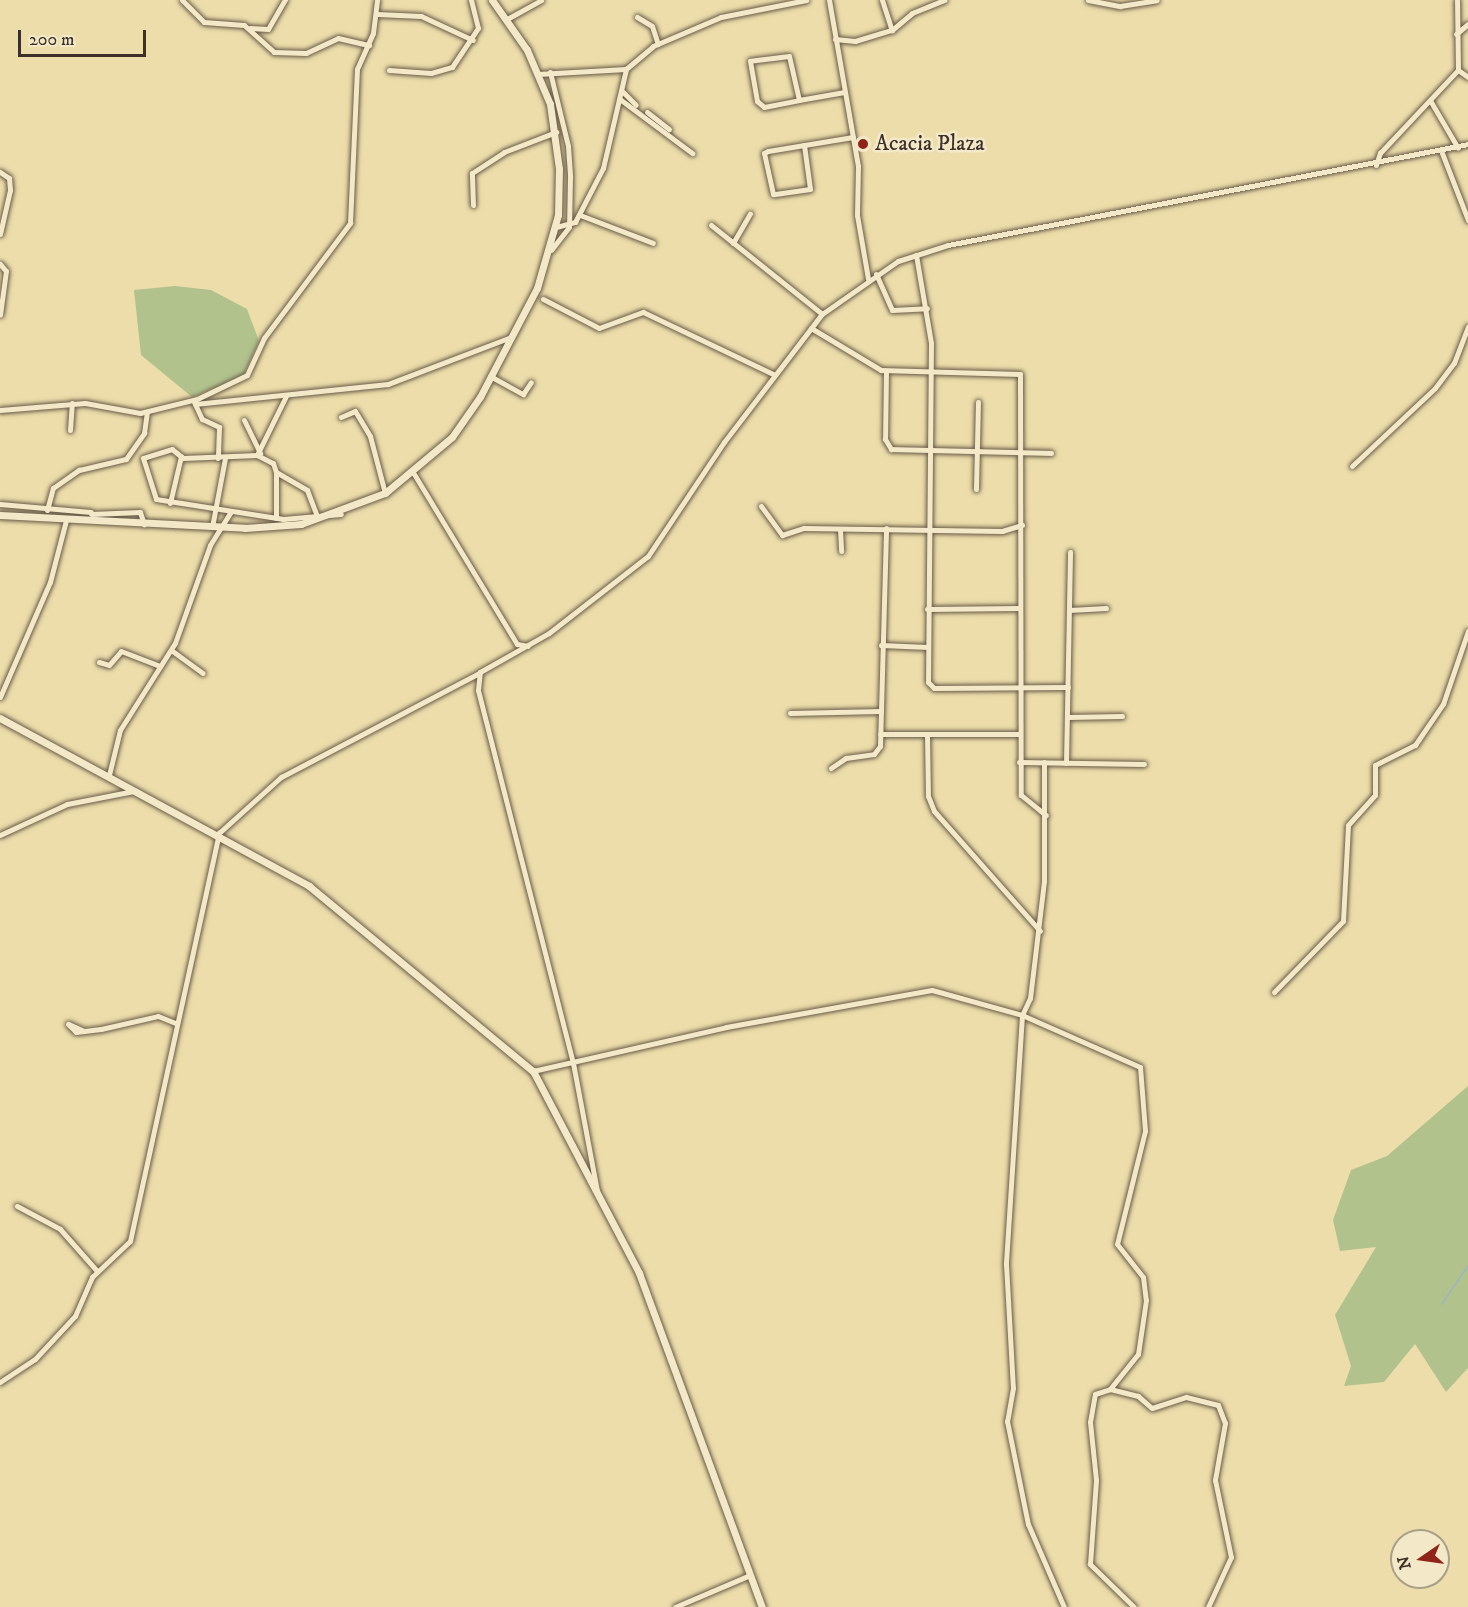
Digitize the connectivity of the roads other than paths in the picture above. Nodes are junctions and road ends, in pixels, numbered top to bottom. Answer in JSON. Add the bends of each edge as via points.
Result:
{"nodes":[{"id":1,"x":182,"y":0,"type":"edge"},
{"id":2,"x":285,"y":0,"type":"edge"},
{"id":3,"x":377,"y":0,"type":"edge"},
{"id":4,"x":471,"y":0,"type":"edge"},
{"id":5,"x":492,"y":0,"type":"edge"},
{"id":6,"x":542,"y":0,"type":"edge"},
{"id":7,"x":745,"y":0,"type":"edge"},
{"id":8,"x":806,"y":0,"type":"edge"},
{"id":9,"x":829,"y":0,"type":"edge"},
{"id":10,"x":882,"y":0,"type":"edge"},
{"id":11,"x":945,"y":0,"type":"edge"},
{"id":12,"x":1088,"y":0,"type":"edge"},
{"id":13,"x":1157,"y":0,"type":"edge"},
{"id":14,"x":1457,"y":0,"type":"edge"},
{"id":15,"x":747,"y":9,"type":"junction"},
{"id":16,"x":377,"y":14,"type":"junction"},
{"id":17,"x":637,"y":17,"type":"dead end"},
{"id":18,"x":507,"y":19,"type":"junction"},
{"id":19,"x":1468,"y":24,"type":"edge"},
{"id":20,"x":248,"y":28,"type":"junction"},
{"id":21,"x":892,"y":30,"type":"junction"},
{"id":22,"x":1456,"y":34,"type":"junction"},
{"id":23,"x":835,"y":39,"type":"junction"},
{"id":24,"x":473,"y":40,"type":"junction"},
{"id":25,"x":658,"y":44,"type":"junction"},
{"id":26,"x":369,"y":45,"type":"junction"},
{"id":27,"x":626,"y":69,"type":"junction"},
{"id":28,"x":389,"y":70,"type":"dead end"},
{"id":29,"x":1463,"y":70,"type":"edge"},
{"id":30,"x":550,"y":72,"type":"junction"},
{"id":31,"x":538,"y":74,"type":"junction"},
{"id":32,"x":1468,"y":77,"type":"edge"},
{"id":33,"x":623,"y":92,"type":"junction"},
{"id":34,"x":844,"y":92,"type":"junction"},
{"id":35,"x":621,"y":100,"type":"junction"},
{"id":36,"x":799,"y":100,"type":"junction"},
{"id":37,"x":1431,"y":102,"type":"junction"},
{"id":38,"x":556,"y":132,"type":"junction"},
{"id":39,"x":671,"y":132,"type":"junction"},
{"id":40,"x":853,"y":137,"type":"junction"},
{"id":41,"x":1468,"y":144,"type":"edge"},
{"id":42,"x":804,"y":145,"type":"junction"},
{"id":43,"x":1458,"y":147,"type":"junction"},
{"id":44,"x":692,"y":153,"type":"dead end"},
{"id":45,"x":1442,"y":153,"type":"junction"},
{"id":46,"x":1376,"y":165,"type":"junction"},
{"id":47,"x":0,"y":172,"type":"edge"},
{"id":48,"x":473,"y":205,"type":"dead end"},
{"id":49,"x":750,"y":214,"type":"dead end"},
{"id":50,"x":580,"y":215,"type":"junction"},
{"id":51,"x":1468,"y":220,"type":"edge"},
{"id":52,"x":711,"y":225,"type":"dead end"},
{"id":53,"x":556,"y":227,"type":"junction"},
{"id":54,"x":569,"y":227,"type":"junction"},
{"id":55,"x":0,"y":234,"type":"edge"},
{"id":56,"x":652,"y":243,"type":"dead end"},
{"id":57,"x":733,"y":243,"type":"junction"},
{"id":58,"x":550,"y":250,"type":"junction"},
{"id":59,"x":916,"y":255,"type":"junction"},
{"id":60,"x":0,"y":264,"type":"edge"},
{"id":61,"x":876,"y":274,"type":"junction"},
{"id":62,"x":868,"y":279,"type":"junction"},
{"id":63,"x":543,"y":299,"type":"dead end"},
{"id":64,"x":927,"y":308,"type":"junction"},
{"id":65,"x":0,"y":315,"type":"edge"},
{"id":66,"x":822,"y":315,"type":"junction"},
{"id":67,"x":1468,"y":327,"type":"edge"},
{"id":68,"x":811,"y":328,"type":"junction"},
{"id":69,"x":511,"y":337,"type":"junction"},
{"id":70,"x":886,"y":370,"type":"junction"},
{"id":71,"x":931,"y":371,"type":"junction"},
{"id":72,"x":773,"y":374,"type":"junction"},
{"id":73,"x":490,"y":376,"type":"junction"},
{"id":74,"x":531,"y":382,"type":"dead end"},
{"id":75,"x":286,"y":396,"type":"junction"},
{"id":76,"x":194,"y":402,"type":"junction"},
{"id":77,"x":978,"y":402,"type":"dead end"},
{"id":78,"x":72,"y":403,"type":"junction"},
{"id":79,"x":0,"y":410,"type":"edge"},
{"id":80,"x":147,"y":412,"type":"junction"},
{"id":81,"x":341,"y":417,"type":"dead end"},
{"id":82,"x":244,"y":420,"type":"dead end"},
{"id":83,"x":70,"y":430,"type":"dead end"},
{"id":84,"x":135,"y":450,"type":"junction"},
{"id":85,"x":930,"y":450,"type":"junction"},
{"id":86,"x":977,"y":450,"type":"junction"},
{"id":87,"x":1023,"y":451,"type":"junction"},
{"id":88,"x":1051,"y":453,"type":"dead end"},
{"id":89,"x":258,"y":454,"type":"junction"},
{"id":90,"x":181,"y":456,"type":"junction"},
{"id":91,"x":221,"y":458,"type":"junction"},
{"id":92,"x":142,"y":466,"type":"junction"},
{"id":93,"x":1353,"y":466,"type":"dead end"},
{"id":94,"x":276,"y":471,"type":"junction"},
{"id":95,"x":414,"y":474,"type":"junction"},
{"id":96,"x":976,"y":489,"type":"dead end"},
{"id":97,"x":385,"y":493,"type":"junction"},
{"id":98,"x":170,"y":503,"type":"junction"},
{"id":99,"x":0,"y":504,"type":"edge"},
{"id":100,"x":761,"y":506,"type":"dead end"},
{"id":101,"x":213,"y":508,"type":"junction"},
{"id":102,"x":47,"y":510,"type":"junction"},
{"id":103,"x":91,"y":512,"type":"junction"},
{"id":104,"x":231,"y":512,"type":"junction"},
{"id":105,"x":316,"y":513,"type":"junction"},
{"id":106,"x":245,"y":514,"type":"junction"},
{"id":107,"x":341,"y":514,"type":"junction"},
{"id":108,"x":0,"y":515,"type":"edge"},
{"id":109,"x":276,"y":518,"type":"junction"},
{"id":110,"x":66,"y":520,"type":"junction"},
{"id":111,"x":91,"y":521,"type":"junction"},
{"id":112,"x":144,"y":524,"type":"junction"},
{"id":113,"x":1022,"y":525,"type":"junction"},
{"id":114,"x":212,"y":527,"type":"junction"},
{"id":115,"x":222,"y":527,"type":"junction"},
{"id":116,"x":245,"y":528,"type":"junction"},
{"id":117,"x":886,"y":528,"type":"junction"},
{"id":118,"x":929,"y":528,"type":"junction"},
{"id":119,"x":840,"y":529,"type":"junction"},
{"id":120,"x":841,"y":551,"type":"dead end"},
{"id":121,"x":1070,"y":552,"type":"dead end"},
{"id":122,"x":1020,"y":608,"type":"junction"},
{"id":123,"x":1106,"y":608,"type":"dead end"},
{"id":124,"x":927,"y":609,"type":"junction"},
{"id":125,"x":1069,"y":610,"type":"junction"},
{"id":126,"x":1468,"y":631,"type":"edge"},
{"id":127,"x":517,"y":644,"type":"junction"},
{"id":128,"x":881,"y":645,"type":"junction"},
{"id":129,"x":528,"y":646,"type":"junction"},
{"id":130,"x":928,"y":647,"type":"junction"},
{"id":131,"x":171,"y":650,"type":"junction"},
{"id":132,"x":514,"y":655,"type":"junction"},
{"id":133,"x":99,"y":662,"type":"dead end"},
{"id":134,"x":160,"y":666,"type":"junction"},
{"id":135,"x":480,"y":672,"type":"junction"},
{"id":136,"x":203,"y":673,"type":"dead end"},
{"id":137,"x":1068,"y":687,"type":"junction"},
{"id":138,"x":1019,"y":690,"type":"junction"},
{"id":139,"x":0,"y":697,"type":"edge"},
{"id":140,"x":880,"y":711,"type":"junction"},
{"id":141,"x":790,"y":713,"type":"dead end"},
{"id":142,"x":1122,"y":716,"type":"dead end"},
{"id":143,"x":1067,"y":717,"type":"junction"},
{"id":144,"x":0,"y":718,"type":"edge"},
{"id":145,"x":880,"y":734,"type":"junction"},
{"id":146,"x":927,"y":734,"type":"junction"},
{"id":147,"x":1019,"y":735,"type":"junction"},
{"id":148,"x":1019,"y":762,"type":"junction"},
{"id":149,"x":1044,"y":762,"type":"junction"},
{"id":150,"x":1066,"y":763,"type":"junction"},
{"id":151,"x":1144,"y":764,"type":"dead end"},
{"id":152,"x":831,"y":768,"type":"dead end"},
{"id":153,"x":109,"y":775,"type":"junction"},
{"id":154,"x":135,"y":790,"type":"junction"},
{"id":155,"x":1046,"y":815,"type":"junction"},
{"id":156,"x":219,"y":833,"type":"junction"},
{"id":157,"x":0,"y":835,"type":"edge"},
{"id":158,"x":1040,"y":931,"type":"junction"},
{"id":159,"x":1274,"y":992,"type":"dead end"},
{"id":160,"x":1022,"y":1015,"type":"junction"},
{"id":161,"x":175,"y":1023,"type":"junction"},
{"id":162,"x":84,"y":1030,"type":"dead end"},
{"id":163,"x":573,"y":1063,"type":"junction"},
{"id":164,"x":532,"y":1071,"type":"junction"},
{"id":165,"x":598,"y":1195,"type":"junction"},
{"id":166,"x":17,"y":1206,"type":"dead end"},
{"id":167,"x":97,"y":1271,"type":"junction"},
{"id":168,"x":0,"y":1382,"type":"edge"},
{"id":169,"x":1110,"y":1389,"type":"junction"},
{"id":170,"x":750,"y":1575,"type":"junction"},
{"id":171,"x":675,"y":1607,"type":"edge"},
{"id":172,"x":762,"y":1607,"type":"edge"},
{"id":173,"x":1064,"y":1607,"type":"edge"},
{"id":174,"x":1134,"y":1607,"type":"edge"},
{"id":175,"x":1208,"y":1607,"type":"edge"}],
"edges":[{"from":1,"to":20,"type":"street","via":[[204,22]]},
{"from":2,"to":20,"type":"street","via":[[268,29]]},
{"from":3,"to":16,"type":"street"},
{"from":4,"to":24,"type":"street","via":[[480,17]]},
{"from":5,"to":18,"type":"street"},
{"from":6,"to":18,"type":"street"},
{"from":7,"to":15,"type":"street"},
{"from":8,"to":15,"type":"street"},
{"from":9,"to":23,"type":"street"},
{"from":10,"to":21,"type":"street"},
{"from":11,"to":21,"type":"street","via":[[912,13]]},
{"from":12,"to":13,"type":"street","via":[[1120,6]]},
{"from":14,"to":22,"type":"street"},
{"from":15,"to":25,"type":"street"},
{"from":16,"to":24,"type":"street","via":[[421,16]]},
{"from":16,"to":26,"type":"street"},
{"from":17,"to":25,"type":"street","via":[[652,26]]},
{"from":18,"to":31,"type":"street"},
{"from":19,"to":22,"type":"street"},
{"from":20,"to":26,"type":"street","via":[[274,52],[306,53],[338,38]]},
{"from":21,"to":23,"type":"street","via":[[855,41]]},
{"from":22,"to":29,"type":"street"},
{"from":23,"to":34,"type":"street"},
{"from":24,"to":28,"type":"street","via":[[446,70]]},
{"from":25,"to":27,"type":"street"},
{"from":26,"to":76,"type":"street","via":[[357,69],[350,223],[264,338],[247,375]]},
{"from":27,"to":30,"type":"street"},
{"from":27,"to":33,"type":"street"},
{"from":29,"to":32,"type":"street"},
{"from":29,"to":37,"type":"street"},
{"from":30,"to":31,"type":"street"},
{"from":30,"to":54,"type":"street","via":[[568,146]]},
{"from":31,"to":38,"type":"street"},
{"from":33,"to":35,"type":"street"},
{"from":33,"to":39,"type":"street","via":[[666,122]]},
{"from":34,"to":36,"type":"street"},
{"from":34,"to":40,"type":"street"},
{"from":35,"to":39,"type":"street"},
{"from":35,"to":50,"type":"street","via":[[609,154]]},
{"from":36,"to":36,"type":"street","via":[[764,107],[757,101],[750,61],[789,56]]},
{"from":37,"to":43,"type":"street"},
{"from":37,"to":46,"type":"street","via":[[1396,135]]},
{"from":38,"to":48,"type":"street","via":[[504,152],[472,173]]},
{"from":38,"to":53,"type":"street"},
{"from":39,"to":44,"type":"street"},
{"from":40,"to":42,"type":"street"},
{"from":40,"to":62,"type":"street","via":[[857,215]]},
{"from":41,"to":43,"type":"street"},
{"from":42,"to":42,"type":"street","via":[[764,153],[772,194],[810,189]]},
{"from":43,"to":45,"type":"street"},
{"from":45,"to":46,"type":"street"},
{"from":45,"to":51,"type":"street"},
{"from":46,"to":59,"type":"street"},
{"from":47,"to":55,"type":"street","via":[[9,178],[10,190]]},
{"from":49,"to":57,"type":"street"},
{"from":50,"to":54,"type":"street"},
{"from":50,"to":56,"type":"street"},
{"from":52,"to":57,"type":"street"},
{"from":53,"to":54,"type":"street"},
{"from":53,"to":58,"type":"street"},
{"from":54,"to":58,"type":"street"},
{"from":57,"to":66,"type":"street"},
{"from":58,"to":69,"type":"street"},
{"from":59,"to":61,"type":"street"},
{"from":59,"to":64,"type":"street"},
{"from":60,"to":65,"type":"street","via":[[6,271]]},
{"from":61,"to":62,"type":"street"},
{"from":61,"to":64,"type":"street","via":[[892,310]]},
{"from":62,"to":66,"type":"street"},
{"from":63,"to":72,"type":"street","via":[[599,328],[642,312]]},
{"from":64,"to":71,"type":"street"},
{"from":66,"to":68,"type":"street"},
{"from":67,"to":93,"type":"street","via":[[1454,363],[1435,388]]},
{"from":68,"to":70,"type":"street"},
{"from":68,"to":72,"type":"street"},
{"from":69,"to":73,"type":"street"},
{"from":69,"to":75,"type":"street","via":[[388,384],[322,387]]},
{"from":70,"to":71,"type":"street"},
{"from":70,"to":85,"type":"street","via":[[886,444],[891,449]]},
{"from":71,"to":85,"type":"street"},
{"from":71,"to":87,"type":"street","via":[[1020,374]]},
{"from":72,"to":129,"type":"street","via":[[648,556]]},
{"from":73,"to":74,"type":"street","via":[[523,394]]},
{"from":73,"to":95,"type":"street","via":[[462,424]]},
{"from":75,"to":76,"type":"street"},
{"from":75,"to":89,"type":"street"},
{"from":76,"to":80,"type":"street"},
{"from":76,"to":91,"type":"street","via":[[202,419],[219,427]]},
{"from":77,"to":86,"type":"street"},
{"from":78,"to":79,"type":"street"},
{"from":78,"to":80,"type":"street"},
{"from":78,"to":83,"type":"street"},
{"from":80,"to":84,"type":"street"},
{"from":81,"to":97,"type":"street","via":[[355,411],[370,436]]},
{"from":82,"to":89,"type":"street"},
{"from":84,"to":92,"type":"street"},
{"from":84,"to":102,"type":"street","via":[[124,461],[78,470],[54,488]]},
{"from":85,"to":86,"type":"street"},
{"from":85,"to":118,"type":"street"},
{"from":86,"to":87,"type":"street"},
{"from":86,"to":96,"type":"street"},
{"from":87,"to":88,"type":"street"},
{"from":87,"to":113,"type":"street"},
{"from":89,"to":91,"type":"street"},
{"from":89,"to":94,"type":"street","via":[[273,463]]},
{"from":90,"to":91,"type":"street"},
{"from":90,"to":92,"type":"street","via":[[172,449],[147,456]]},
{"from":90,"to":98,"type":"street"},
{"from":91,"to":101,"type":"street"},
{"from":92,"to":98,"type":"street","via":[[157,501]]},
{"from":94,"to":105,"type":"street","via":[[307,490]]},
{"from":94,"to":109,"type":"street"},
{"from":95,"to":97,"type":"street"},
{"from":95,"to":127,"type":"street"},
{"from":97,"to":107,"type":"street"},
{"from":98,"to":101,"type":"street"},
{"from":99,"to":102,"type":"street"},
{"from":100,"to":119,"type":"street","via":[[782,535]]},
{"from":101,"to":104,"type":"street"},
{"from":101,"to":114,"type":"street"},
{"from":102,"to":103,"type":"street"},
{"from":103,"to":111,"type":"street"},
{"from":103,"to":112,"type":"street","via":[[140,512]]},
{"from":104,"to":106,"type":"street"},
{"from":104,"to":115,"type":"street"},
{"from":105,"to":107,"type":"street"},
{"from":105,"to":109,"type":"street"},
{"from":106,"to":109,"type":"street"},
{"from":106,"to":116,"type":"street"},
{"from":107,"to":116,"type":"street","via":[[290,526]]},
{"from":108,"to":110,"type":"street"},
{"from":110,"to":111,"type":"street"},
{"from":110,"to":139,"type":"street","via":[[50,582]]},
{"from":111,"to":112,"type":"street"},
{"from":112,"to":114,"type":"street"},
{"from":113,"to":118,"type":"street","via":[[1002,531]]},
{"from":113,"to":122,"type":"street"},
{"from":114,"to":115,"type":"street"},
{"from":115,"to":116,"type":"street"},
{"from":115,"to":131,"type":"street"},
{"from":117,"to":118,"type":"street"},
{"from":117,"to":119,"type":"street"},
{"from":117,"to":128,"type":"street"},
{"from":118,"to":124,"type":"street"},
{"from":119,"to":120,"type":"street"},
{"from":121,"to":125,"type":"street"},
{"from":122,"to":124,"type":"street"},
{"from":122,"to":138,"type":"street"},
{"from":123,"to":125,"type":"street"},
{"from":124,"to":130,"type":"street"},
{"from":125,"to":137,"type":"street"},
{"from":126,"to":159,"type":"street","via":[[1443,704],[1415,745],[1375,765],[1375,795],[1348,825],[1340,890],[1343,921]]},
{"from":127,"to":129,"type":"street"},
{"from":127,"to":132,"type":"street"},
{"from":128,"to":130,"type":"street"},
{"from":128,"to":140,"type":"street"},
{"from":129,"to":132,"type":"street"},
{"from":130,"to":138,"type":"street","via":[[928,682],[934,688]]},
{"from":131,"to":134,"type":"street"},
{"from":131,"to":136,"type":"street"},
{"from":132,"to":135,"type":"street"},
{"from":133,"to":134,"type":"street","via":[[109,665],[121,651]]},
{"from":134,"to":153,"type":"street","via":[[120,730]]},
{"from":135,"to":156,"type":"street","via":[[281,777]]},
{"from":135,"to":163,"type":"street","via":[[477,690]]},
{"from":137,"to":138,"type":"street"},
{"from":137,"to":143,"type":"street"},
{"from":138,"to":147,"type":"street"},
{"from":140,"to":141,"type":"street"},
{"from":140,"to":145,"type":"street"},
{"from":142,"to":143,"type":"street"},
{"from":143,"to":150,"type":"street"},
{"from":144,"to":153,"type":"street"},
{"from":145,"to":146,"type":"street"},
{"from":145,"to":152,"type":"street","via":[[878,751],[846,758]]},
{"from":146,"to":147,"type":"street"},
{"from":146,"to":158,"type":"street","via":[[928,796],[934,812]]},
{"from":147,"to":148,"type":"street"},
{"from":148,"to":149,"type":"street"},
{"from":148,"to":155,"type":"street","via":[[1021,795]]},
{"from":149,"to":150,"type":"street"},
{"from":149,"to":155,"type":"street"},
{"from":150,"to":151,"type":"street"},
{"from":153,"to":154,"type":"street"},
{"from":154,"to":156,"type":"street"},
{"from":154,"to":157,"type":"street","via":[[63,806]]},
{"from":155,"to":158,"type":"street"},
{"from":156,"to":161,"type":"street"},
{"from":156,"to":164,"type":"street","via":[[324,897]]},
{"from":158,"to":160,"type":"street"},
{"from":160,"to":163,"type":"street","via":[[948,993],[918,991]]},
{"from":160,"to":169,"type":"street","via":[[1143,1072],[1145,1131],[1117,1244],[1143,1276],[1145,1308],[1138,1354]]},
{"from":160,"to":173,"type":"street","via":[[1006,1264],[1013,1388],[1007,1421],[1028,1524]]},
{"from":161,"to":162,"type":"street","via":[[158,1016]]},
{"from":161,"to":167,"type":"street","via":[[130,1241]]},
{"from":163,"to":164,"type":"street"},
{"from":163,"to":165,"type":"street"},
{"from":164,"to":165,"type":"street"},
{"from":165,"to":170,"type":"street","via":[[639,1273]]},
{"from":166,"to":167,"type":"street","via":[[58,1227]]},
{"from":167,"to":168,"type":"street","via":[[75,1316],[35,1359]]},
{"from":169,"to":174,"type":"street","via":[[1094,1396],[1090,1422],[1096,1480],[1090,1564]]},
{"from":169,"to":175,"type":"street","via":[[1152,1408],[1186,1398],[1218,1405],[1225,1423],[1215,1480],[1231,1557]]},
{"from":170,"to":171,"type":"street"},
{"from":170,"to":172,"type":"street"}]}
